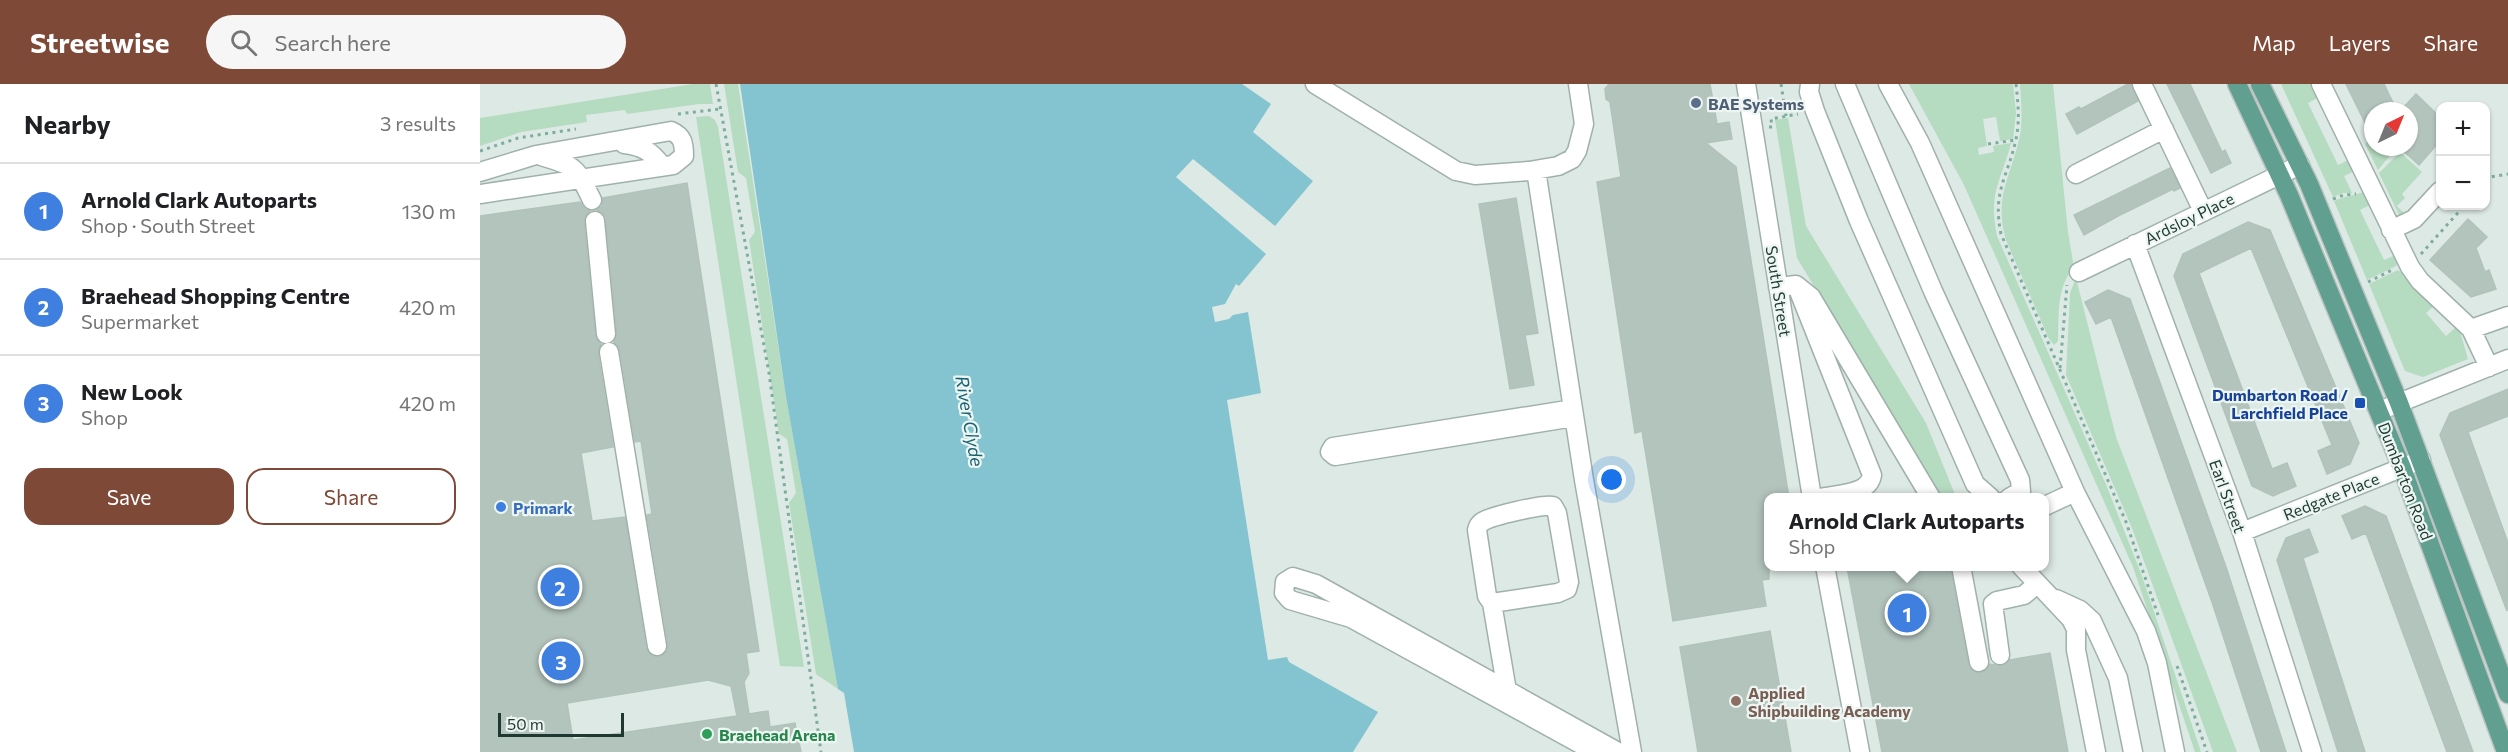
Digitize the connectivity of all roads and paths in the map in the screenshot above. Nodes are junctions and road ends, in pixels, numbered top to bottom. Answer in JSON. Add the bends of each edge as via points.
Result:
{"nodes":[{"id":1,"x":717,"y":84,"type":"edge"},
{"id":2,"x":1315,"y":84,"type":"edge"},
{"id":3,"x":1578,"y":84,"type":"edge"},
{"id":4,"x":1746,"y":84,"type":"edge"},
{"id":5,"x":1781,"y":84,"type":"edge"},
{"id":6,"x":1810,"y":84,"type":"edge"},
{"id":7,"x":1845,"y":84,"type":"edge"},
{"id":8,"x":1888,"y":84,"type":"edge"},
{"id":9,"x":2016,"y":84,"type":"edge"},
{"id":10,"x":2142,"y":84,"type":"edge"},
{"id":11,"x":2237,"y":84,"type":"edge"},
{"id":12,"x":2260,"y":84,"type":"edge"},
{"id":13,"x":2321,"y":84,"type":"edge"},
{"id":14,"x":1794,"y":115,"type":"dead end"},
{"id":15,"x":1786,"y":116,"type":"junction"},
{"id":16,"x":1774,"y":118,"type":"dead end"},
{"id":17,"x":2164,"y":129,"type":"junction"},
{"id":18,"x":2016,"y":140,"type":"junction"},
{"id":19,"x":613,"y":143,"type":"junction"},
{"id":20,"x":1988,"y":144,"type":"dead end"},
{"id":21,"x":536,"y":155,"type":"junction"},
{"id":22,"x":2300,"y":165,"type":"junction"},
{"id":23,"x":662,"y":166,"type":"junction"},
{"id":24,"x":1536,"y":170,"type":"junction"},
{"id":25,"x":480,"y":172,"type":"edge"},
{"id":26,"x":2076,"y":174,"type":"dead end"},
{"id":27,"x":2280,"y":174,"type":"junction"},
{"id":28,"x":2508,"y":174,"type":"edge"},
{"id":29,"x":2490,"y":177,"type":"edge"},
{"id":30,"x":582,"y":178,"type":"junction"},
{"id":31,"x":2371,"y":187,"type":"junction"},
{"id":32,"x":480,"y":194,"type":"edge"},
{"id":33,"x":2436,"y":195,"type":"edge"},
{"id":34,"x":2315,"y":199,"type":"junction"},
{"id":35,"x":592,"y":200,"type":"dead end"},
{"id":36,"x":2460,"y":210,"type":"edge"},
{"id":37,"x":2203,"y":211,"type":"junction"},
{"id":38,"x":595,"y":221,"type":"dead end"},
{"id":39,"x":2391,"y":230,"type":"junction"},
{"id":40,"x":2135,"y":244,"type":"junction"},
{"id":41,"x":2410,"y":267,"type":"junction"},
{"id":42,"x":2079,"y":272,"type":"joint"},
{"id":43,"x":1787,"y":286,"type":"junction"},
{"id":44,"x":2356,"y":300,"type":"junction"},
{"id":45,"x":2508,"y":316,"type":"edge"},
{"id":46,"x":2471,"y":329,"type":"junction"},
{"id":47,"x":606,"y":334,"type":"dead end"},
{"id":48,"x":609,"y":352,"type":"dead end"},
{"id":49,"x":2508,"y":359,"type":"edge"},
{"id":50,"x":2488,"y":367,"type":"junction"},
{"id":51,"x":2060,"y":370,"type":"junction"},
{"id":52,"x":2398,"y":403,"type":"junction"},
{"id":53,"x":2379,"y":411,"type":"junction"},
{"id":54,"x":1573,"y":413,"type":"junction"},
{"id":55,"x":2421,"y":460,"type":"junction"},
{"id":56,"x":2402,"y":468,"type":"junction"},
{"id":57,"x":2075,"y":492,"type":"junction"},
{"id":58,"x":1811,"y":493,"type":"edge"},
{"id":59,"x":1842,"y":493,"type":"edge"},
{"id":60,"x":1928,"y":493,"type":"edge"},
{"id":61,"x":1985,"y":493,"type":"edge"},
{"id":62,"x":2018,"y":493,"type":"edge"},
{"id":63,"x":2049,"y":504,"type":"edge"},
{"id":64,"x":2242,"y":532,"type":"junction"},
{"id":65,"x":1826,"y":571,"type":"edge"},
{"id":66,"x":1962,"y":571,"type":"edge"},
{"id":67,"x":2025,"y":571,"type":"edge"},
{"id":68,"x":2043,"y":590,"type":"junction"},
{"id":69,"x":1492,"y":603,"type":"junction"},
{"id":70,"x":2160,"y":621,"type":"dead end"},
{"id":71,"x":657,"y":646,"type":"dead end"},
{"id":72,"x":2001,"y":655,"type":"dead end"},
{"id":73,"x":2174,"y":658,"type":"dead end"},
{"id":74,"x":1979,"y":662,"type":"dead end"},
{"id":75,"x":1507,"y":690,"type":"junction"},
{"id":76,"x":2508,"y":694,"type":"edge"},
{"id":77,"x":821,"y":752,"type":"edge"},
{"id":78,"x":1595,"y":752,"type":"edge"},
{"id":79,"x":1618,"y":752,"type":"edge"},
{"id":80,"x":1632,"y":752,"type":"edge"},
{"id":81,"x":1860,"y":752,"type":"edge"},
{"id":82,"x":2096,"y":752,"type":"edge"},
{"id":83,"x":2133,"y":752,"type":"edge"},
{"id":84,"x":2175,"y":752,"type":"edge"},
{"id":85,"x":2207,"y":752,"type":"edge"},
{"id":86,"x":2312,"y":752,"type":"edge"},
{"id":87,"x":2506,"y":752,"type":"edge"}],
"edges":[{"from":1,"to":77,"type":"path","via":[[769,373]]},
{"from":2,"to":24,"type":"street","via":[[1461,173]]},
{"from":3,"to":24,"type":"street","via":[[1584,124],[1575,156],[1558,166]]},
{"from":4,"to":43,"type":"street","name":"South Street"},
{"from":5,"to":15,"type":"path"},
{"from":6,"to":61,"type":"street","via":[[1815,111],[1885,282],[1975,484]]},
{"from":7,"to":62,"type":"street","via":[[1938,302],[2020,480],[2021,491]]},
{"from":8,"to":57,"type":"street","via":[[1920,142]]},
{"from":9,"to":18,"type":"path"},
{"from":10,"to":17,"type":"street"},
{"from":11,"to":27,"type":"main road","name":"Dumbarton Road"},
{"from":12,"to":22,"type":"main road","name":"Dumbarton Road"},
{"from":13,"to":31,"type":"street"},
{"from":14,"to":15,"type":"path"},
{"from":15,"to":16,"type":"path"},
{"from":17,"to":26,"type":"street"},
{"from":17,"to":37,"type":"street"},
{"from":18,"to":20,"type":"path"},
{"from":18,"to":51,"type":"path","via":[[2000,188],[1998,222]]},
{"from":19,"to":21,"type":"street"},
{"from":19,"to":23,"type":"street","via":[[639,145]]},
{"from":19,"to":23,"type":"street","via":[[671,131],[679,134],[684,156],[673,165]]},
{"from":21,"to":25,"type":"street"},
{"from":21,"to":30,"type":"street","via":[[568,164]]},
{"from":22,"to":27,"type":"street","name":"Ardsloy Place"},
{"from":22,"to":34,"type":"main road","name":"Dumbarton Road"},
{"from":23,"to":30,"type":"street"},
{"from":24,"to":54,"type":"street"},
{"from":27,"to":37,"type":"street","name":"Ardsloy Place"},
{"from":27,"to":53,"type":"main road","name":"Dumbarton Road"},
{"from":28,"to":29,"type":"path"},
{"from":30,"to":32,"type":"street"},
{"from":30,"to":35,"type":"street"},
{"from":31,"to":34,"type":"path","via":[[2330,201],[2326,194]]},
{"from":31,"to":39,"type":"street"},
{"from":33,"to":39,"type":"street","via":[[2414,219]]},
{"from":34,"to":44,"type":"main road","name":"Dumbarton Road"},
{"from":36,"to":41,"type":"path"},
{"from":37,"to":40,"type":"street","name":"Ardsloy Place"},
{"from":38,"to":47,"type":"street"},
{"from":39,"to":41,"type":"street"},
{"from":40,"to":42,"type":"street","name":"Ardsloy Place"},
{"from":40,"to":64,"type":"street","name":"Earl Street"},
{"from":41,"to":44,"type":"path","via":[[2397,268],[2364,284],[2368,295]]},
{"from":41,"to":46,"type":"street"},
{"from":42,"to":51,"type":"path","via":[[2072,276],[2066,290]]},
{"from":43,"to":58,"type":"street","name":"South Street"},
{"from":43,"to":59,"type":"street","via":[[1872,475],[1865,488]]},
{"from":43,"to":60,"type":"street","via":[[1806,291],[1817,306]]},
{"from":44,"to":52,"type":"main road","name":"Dumbarton Road"},
{"from":45,"to":46,"type":"street"},
{"from":46,"to":50,"type":"street"},
{"from":48,"to":71,"type":"street"},
{"from":49,"to":50,"type":"street"},
{"from":50,"to":52,"type":"street"},
{"from":51,"to":70,"type":"path","via":[[2126,522]]},
{"from":52,"to":53,"type":"street"},
{"from":52,"to":55,"type":"main road","name":"Dumbarton Road"},
{"from":53,"to":56,"type":"main road","name":"Dumbarton Road"},
{"from":54,"to":54,"type":"street","via":[[1335,456],[1330,452],[1333,447]]},
{"from":54,"to":80,"type":"street"},
{"from":55,"to":56,"type":"street","name":"Redgate Place"},
{"from":55,"to":76,"type":"main road","name":"Dumbarton Road"},
{"from":56,"to":64,"type":"street","name":"Redgate Place"},
{"from":56,"to":87,"type":"main road","name":"Dumbarton Road"},
{"from":57,"to":63,"type":"street"},
{"from":57,"to":84,"type":"street","via":[[2146,631],[2157,663]]},
{"from":64,"to":86,"type":"street","name":"Earl Street"},
{"from":65,"to":81,"type":"street"},
{"from":66,"to":74,"type":"street"},
{"from":67,"to":68,"type":"street"},
{"from":68,"to":72,"type":"street","via":[[1993,604]]},
{"from":68,"to":82,"type":"street","via":[[2076,629],[2076,650]]},
{"from":68,"to":83,"type":"street","via":[[2092,621],[2118,678]]},
{"from":69,"to":69,"type":"street","via":[[1487,596],[1476,534],[1478,526],[1491,519],[1553,506],[1569,582],[1567,589]]},
{"from":69,"to":75,"type":"street"},
{"from":73,"to":85,"type":"path"},
{"from":75,"to":78,"type":"street","via":[[1309,580],[1293,577],[1285,582],[1287,598],[1351,618]]},
{"from":75,"to":79,"type":"street"}]}
